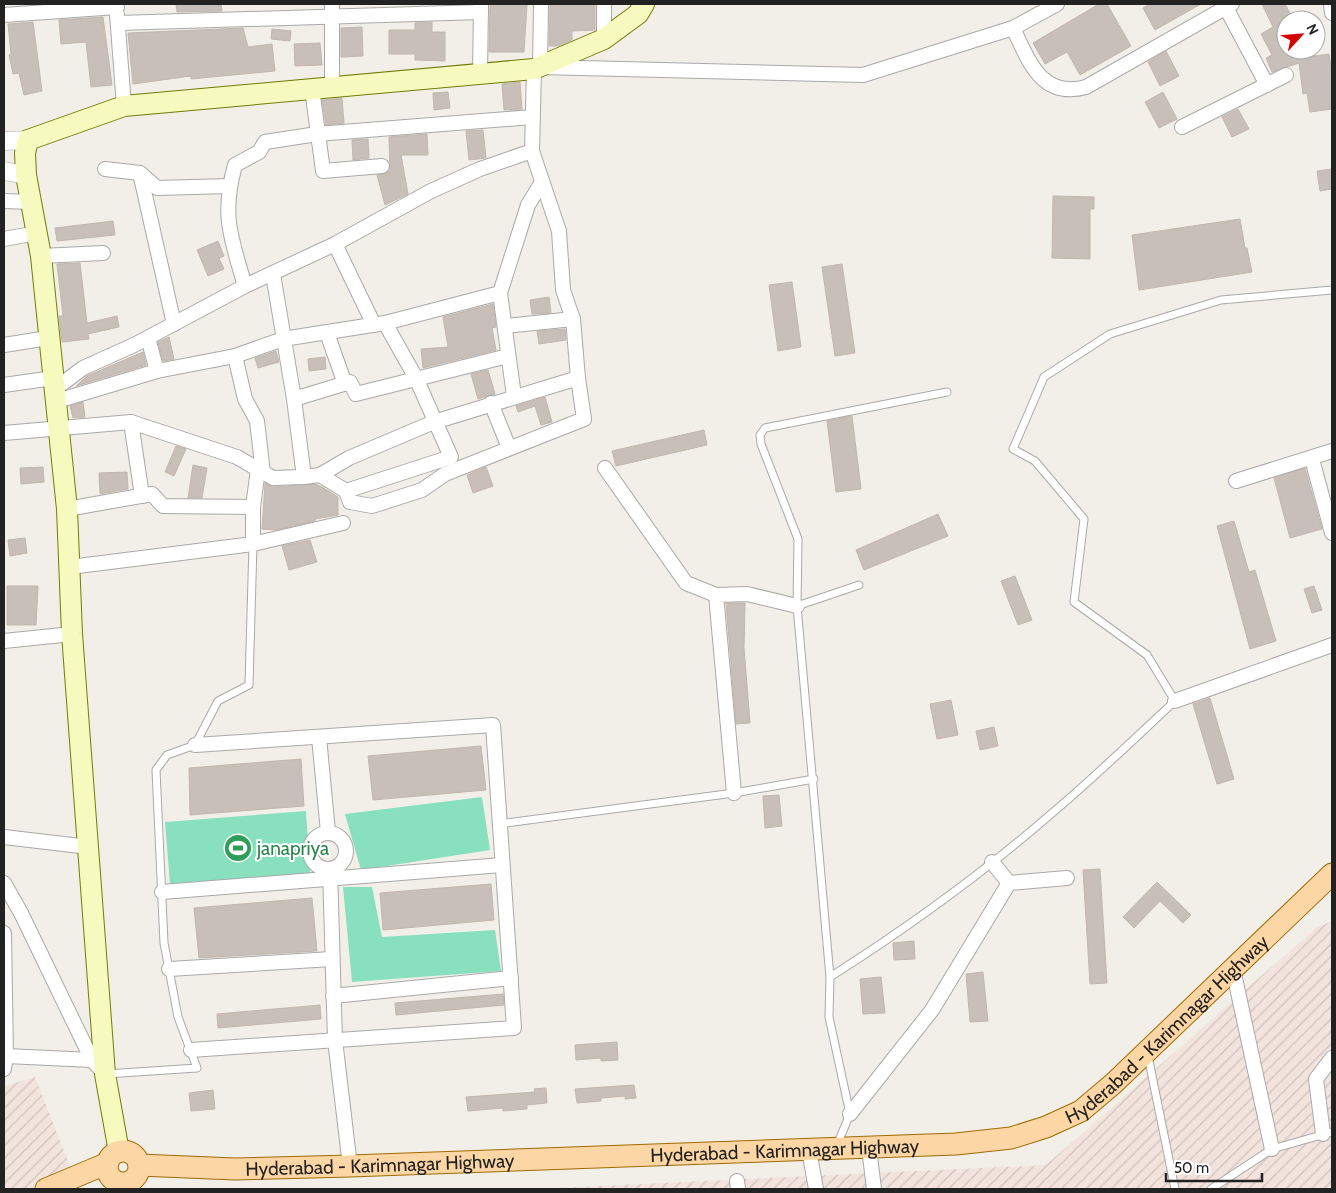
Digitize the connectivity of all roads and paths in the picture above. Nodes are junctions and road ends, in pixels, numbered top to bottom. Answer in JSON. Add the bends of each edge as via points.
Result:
{"nodes":[{"id":1,"x":541,"y":4,"type":"edge"},
{"id":2,"x":604,"y":4,"type":"edge"},
{"id":3,"x":644,"y":4,"type":"edge"},
{"id":4,"x":1057,"y":4,"type":"edge"},
{"id":5,"x":1331,"y":4,"type":"edge"},
{"id":6,"x":1227,"y":5,"type":"edge"},
{"id":7,"x":116,"y":6,"type":"edge"},
{"id":8,"x":481,"y":8,"type":"edge"},
{"id":9,"x":332,"y":10,"type":"edge"},
{"id":10,"x":1332,"y":13,"type":"edge"},
{"id":11,"x":4,"y":15,"type":"edge"},
{"id":12,"x":118,"y":22,"type":"junction"},
{"id":13,"x":1013,"y":28,"type":"junction"},
{"id":14,"x":604,"y":39,"type":"junction"},
{"id":15,"x":537,"y":68,"type":"junction"},
{"id":16,"x":480,"y":75,"type":"junction"},
{"id":17,"x":1286,"y":75,"type":"dead end"},
{"id":18,"x":1267,"y":85,"type":"junction"},
{"id":19,"x":322,"y":88,"type":"junction"},
{"id":20,"x":124,"y":106,"type":"junction"},
{"id":21,"x":532,"y":117,"type":"junction"},
{"id":22,"x":1182,"y":127,"type":"dead end"},
{"id":23,"x":317,"y":134,"type":"junction"},
{"id":24,"x":28,"y":140,"type":"junction"},
{"id":25,"x":4,"y":142,"type":"edge"},
{"id":26,"x":532,"y":151,"type":"junction"},
{"id":27,"x":382,"y":166,"type":"dead end"},
{"id":28,"x":105,"y":169,"type":"dead end"},
{"id":29,"x":4,"y":171,"type":"edge"},
{"id":30,"x":140,"y":173,"type":"junction"},
{"id":31,"x":26,"y":175,"type":"junction"},
{"id":32,"x":542,"y":182,"type":"junction"},
{"id":33,"x":229,"y":186,"type":"junction"},
{"id":34,"x":4,"y":201,"type":"edge"},
{"id":35,"x":31,"y":202,"type":"junction"},
{"id":36,"x":37,"y":233,"type":"junction"},
{"id":37,"x":4,"y":239,"type":"edge"},
{"id":38,"x":336,"y":244,"type":"junction"},
{"id":39,"x":103,"y":253,"type":"dead end"},
{"id":40,"x":41,"y":256,"type":"junction"},
{"id":41,"x":273,"y":274,"type":"junction"},
{"id":42,"x":245,"y":286,"type":"junction"},
{"id":43,"x":1332,"y":290,"type":"edge"},
{"id":44,"x":500,"y":294,"type":"junction"},
{"id":45,"x":574,"y":319,"type":"junction"},
{"id":46,"x":174,"y":324,"type":"junction"},
{"id":47,"x":379,"y":324,"type":"junction"},
{"id":48,"x":505,"y":326,"type":"junction"},
{"id":49,"x":327,"y":333,"type":"junction"},
{"id":50,"x":48,"y":338,"type":"junction"},
{"id":51,"x":148,"y":338,"type":"junction"},
{"id":52,"x":283,"y":339,"type":"junction"},
{"id":53,"x":4,"y":345,"type":"edge"},
{"id":54,"x":235,"y":356,"type":"junction"},
{"id":55,"x":508,"y":356,"type":"junction"},
{"id":56,"x":157,"y":371,"type":"junction"},
{"id":57,"x":416,"y":378,"type":"junction"},
{"id":58,"x":578,"y":378,"type":"junction"},
{"id":59,"x":345,"y":384,"type":"junction"},
{"id":60,"x":4,"y":385,"type":"edge"},
{"id":61,"x":55,"y":389,"type":"junction"},
{"id":62,"x":947,"y":392,"type":"dead end"},
{"id":63,"x":514,"y":396,"type":"junction"},
{"id":64,"x":294,"y":399,"type":"junction"},
{"id":65,"x":491,"y":403,"type":"junction"},
{"id":66,"x":131,"y":422,"type":"junction"},
{"id":67,"x":434,"y":422,"type":"junction"},
{"id":68,"x":60,"y":427,"type":"junction"},
{"id":69,"x":4,"y":433,"type":"edge"},
{"id":70,"x":509,"y":448,"type":"junction"},
{"id":71,"x":1332,"y":451,"type":"edge"},
{"id":72,"x":1312,"y":458,"type":"junction"},
{"id":73,"x":605,"y":468,"type":"dead end"},
{"id":74,"x":261,"y":471,"type":"junction"},
{"id":75,"x":320,"y":475,"type":"junction"},
{"id":76,"x":304,"y":477,"type":"junction"},
{"id":77,"x":1236,"y":481,"type":"dead end"},
{"id":78,"x":346,"y":491,"type":"junction"},
{"id":79,"x":142,"y":496,"type":"junction"},
{"id":80,"x":253,"y":507,"type":"junction"},
{"id":81,"x":68,"y":509,"type":"junction"},
{"id":82,"x":343,"y":523,"type":"dead end"},
{"id":83,"x":1332,"y":533,"type":"edge"},
{"id":84,"x":252,"y":544,"type":"junction"},
{"id":85,"x":70,"y":567,"type":"junction"},
{"id":86,"x":859,"y":585,"type":"dead end"},
{"id":87,"x":716,"y":595,"type":"junction"},
{"id":88,"x":797,"y":606,"type":"junction"},
{"id":89,"x":72,"y":634,"type":"junction"},
{"id":90,"x":4,"y":638,"type":"edge"},
{"id":91,"x":1332,"y":645,"type":"edge"},
{"id":92,"x":1175,"y":701,"type":"junction"},
{"id":93,"x":319,"y":737,"type":"junction"},
{"id":94,"x":195,"y":745,"type":"junction"},
{"id":95,"x":814,"y":779,"type":"junction"},
{"id":96,"x":734,"y":793,"type":"junction"},
{"id":97,"x":499,"y":824,"type":"junction"},
{"id":98,"x":328,"y":832,"type":"junction"},
{"id":99,"x":4,"y":837,"type":"edge"},
{"id":100,"x":89,"y":847,"type":"junction"},
{"id":101,"x":992,"y":862,"type":"junction"},
{"id":102,"x":502,"y":866,"type":"junction"},
{"id":103,"x":330,"y":874,"type":"junction"},
{"id":104,"x":1332,"y":874,"type":"edge"},
{"id":105,"x":1067,"y":878,"type":"dead end"},
{"id":106,"x":4,"y":883,"type":"edge"},
{"id":107,"x":1009,"y":883,"type":"junction"},
{"id":108,"x":162,"y":892,"type":"junction"},
{"id":109,"x":4,"y":933,"type":"edge"},
{"id":110,"x":332,"y":959,"type":"junction"},
{"id":111,"x":169,"y":969,"type":"junction"},
{"id":112,"x":1233,"y":969,"type":"junction"},
{"id":113,"x":830,"y":977,"type":"junction"},
{"id":114,"x":510,"y":978,"type":"junction"},
{"id":115,"x":333,"y":996,"type":"junction"},
{"id":116,"x":335,"y":1040,"type":"junction"},
{"id":117,"x":191,"y":1050,"type":"junction"},
{"id":118,"x":1147,"y":1051,"type":"junction"},
{"id":119,"x":1332,"y":1058,"type":"edge"},
{"id":120,"x":5,"y":1063,"type":"edge"},
{"id":121,"x":98,"y":1067,"type":"junction"},
{"id":122,"x":850,"y":1114,"type":"junction"},
{"id":123,"x":1328,"y":1133,"type":"edge"},
{"id":124,"x":869,"y":1148,"type":"junction"},
{"id":125,"x":1272,"y":1149,"type":"junction"},
{"id":126,"x":809,"y":1150,"type":"junction"},
{"id":127,"x":835,"y":1150,"type":"junction"},
{"id":128,"x":350,"y":1166,"type":"junction"},
{"id":129,"x":117,"y":1172,"type":"edge"},
{"id":130,"x":46,"y":1189,"type":"edge"},
{"id":131,"x":73,"y":1189,"type":"edge"},
{"id":132,"x":816,"y":1189,"type":"edge"},
{"id":133,"x":874,"y":1189,"type":"edge"},
{"id":134,"x":1175,"y":1189,"type":"edge"},
{"id":135,"x":1211,"y":1189,"type":"edge"}],
"edges":[{"from":1,"to":15,"type":"street"},
{"from":2,"to":14,"type":"street"},
{"from":3,"to":14,"type":"main road","via":[[638,14]]},
{"from":4,"to":13,"type":"street"},
{"from":5,"to":10,"type":"street"},
{"from":6,"to":13,"type":"street","via":[[1086,87],[1075,90],[1056,87],[1039,77]]},
{"from":6,"to":18,"type":"street"},
{"from":7,"to":11,"type":"street"},
{"from":7,"to":12,"type":"street"},
{"from":8,"to":9,"type":"street"},
{"from":8,"to":16,"type":"street"},
{"from":9,"to":12,"type":"street"},
{"from":9,"to":19,"type":"street"},
{"from":12,"to":20,"type":"street"},
{"from":13,"to":15,"type":"street","via":[[863,75]]},
{"from":14,"to":15,"type":"main road"},
{"from":15,"to":16,"type":"main road"},
{"from":15,"to":21,"type":"street"},
{"from":16,"to":19,"type":"main road"},
{"from":17,"to":18,"type":"street"},
{"from":18,"to":22,"type":"street"},
{"from":19,"to":20,"type":"main road"},
{"from":19,"to":23,"type":"street"},
{"from":20,"to":24,"type":"main road"},
{"from":21,"to":23,"type":"street"},
{"from":21,"to":26,"type":"street"},
{"from":23,"to":27,"type":"street","via":[[323,171]]},
{"from":23,"to":33,"type":"street","via":[[265,142],[259,152],[235,165]]},
{"from":24,"to":25,"type":"street"},
{"from":24,"to":31,"type":"main road","via":[[24,153]]},
{"from":26,"to":32,"type":"street"},
{"from":26,"to":38,"type":"street","via":[[431,191]]},
{"from":28,"to":30,"type":"street"},
{"from":29,"to":31,"type":"street"},
{"from":30,"to":33,"type":"street","via":[[156,188]]},
{"from":30,"to":46,"type":"street"},
{"from":31,"to":35,"type":"main road"},
{"from":32,"to":44,"type":"street","via":[[528,205]]},
{"from":32,"to":45,"type":"street","via":[[559,231],[563,290]]},
{"from":33,"to":42,"type":"street","via":[[228,228]]},
{"from":34,"to":35,"type":"street"},
{"from":35,"to":36,"type":"main road"},
{"from":36,"to":37,"type":"street"},
{"from":36,"to":40,"type":"main road"},
{"from":38,"to":41,"type":"street"},
{"from":38,"to":47,"type":"street"},
{"from":39,"to":40,"type":"street"},
{"from":40,"to":50,"type":"main road"},
{"from":41,"to":42,"type":"street"},
{"from":41,"to":52,"type":"street"},
{"from":42,"to":46,"type":"street"},
{"from":43,"to":92,"type":"lane","via":[[1221,300],[1110,334],[1044,377],[1013,450],[1035,461],[1084,519],[1074,602],[1147,655]]},
{"from":44,"to":47,"type":"street"},
{"from":44,"to":48,"type":"street"},
{"from":45,"to":48,"type":"street"},
{"from":45,"to":58,"type":"street"},
{"from":46,"to":51,"type":"street"},
{"from":47,"to":49,"type":"street"},
{"from":47,"to":57,"type":"street"},
{"from":48,"to":55,"type":"street"},
{"from":49,"to":52,"type":"street"},
{"from":49,"to":59,"type":"street"},
{"from":50,"to":53,"type":"street"},
{"from":50,"to":61,"type":"main road"},
{"from":51,"to":56,"type":"street"},
{"from":51,"to":61,"type":"street","via":[[83,368]]},
{"from":52,"to":54,"type":"street"},
{"from":52,"to":64,"type":"street"},
{"from":54,"to":56,"type":"street"},
{"from":54,"to":74,"type":"street","via":[[245,399],[257,421]]},
{"from":55,"to":57,"type":"street"},
{"from":55,"to":63,"type":"street"},
{"from":56,"to":61,"type":"street"},
{"from":57,"to":59,"type":"street","via":[[356,394],[350,382]]},
{"from":57,"to":67,"type":"street"},
{"from":58,"to":63,"type":"street"},
{"from":58,"to":70,"type":"street","via":[[584,419]]},
{"from":59,"to":64,"type":"street"},
{"from":60,"to":61,"type":"street"},
{"from":61,"to":68,"type":"main road"},
{"from":62,"to":88,"type":"lane","via":[[765,428],[760,435],[798,539]]},
{"from":63,"to":65,"type":"street"},
{"from":64,"to":76,"type":"street"},
{"from":65,"to":67,"type":"street"},
{"from":65,"to":70,"type":"street"},
{"from":66,"to":68,"type":"street"},
{"from":66,"to":74,"type":"street","via":[[237,457]]},
{"from":66,"to":79,"type":"street"},
{"from":67,"to":75,"type":"street","via":[[349,458]]},
{"from":67,"to":78,"type":"street","via":[[451,457]]},
{"from":68,"to":69,"type":"street"},
{"from":68,"to":81,"type":"main road"},
{"from":70,"to":78,"type":"street","via":[[445,474],[422,490],[372,506],[350,502]]},
{"from":71,"to":72,"type":"street"},
{"from":72,"to":77,"type":"street"},
{"from":72,"to":83,"type":"street"},
{"from":73,"to":87,"type":"street","via":[[686,583]]},
{"from":74,"to":76,"type":"street","via":[[273,478]]},
{"from":74,"to":80,"type":"street"},
{"from":75,"to":76,"type":"street"},
{"from":75,"to":78,"type":"street"},
{"from":79,"to":80,"type":"street","via":[[152,494],[163,506]]},
{"from":79,"to":81,"type":"street"},
{"from":80,"to":84,"type":"street"},
{"from":81,"to":85,"type":"main road"},
{"from":82,"to":84,"type":"street"},
{"from":84,"to":85,"type":"street"},
{"from":84,"to":94,"type":"lane","via":[[249,686],[218,701]]},
{"from":85,"to":89,"type":"main road"},
{"from":86,"to":88,"type":"lane"},
{"from":87,"to":88,"type":"street","via":[[747,594]]},
{"from":87,"to":96,"type":"street"},
{"from":88,"to":95,"type":"lane"},
{"from":89,"to":90,"type":"street"},
{"from":89,"to":100,"type":"main road"},
{"from":91,"to":92,"type":"street"},
{"from":92,"to":101,"type":"lane","via":[[1052,814]]},
{"from":93,"to":94,"type":"street"},
{"from":93,"to":97,"type":"street","via":[[493,725]]},
{"from":93,"to":98,"type":"street"},
{"from":94,"to":108,"type":"lane","via":[[167,755],[156,770]]},
{"from":95,"to":96,"type":"lane"},
{"from":95,"to":113,"type":"lane"},
{"from":96,"to":97,"type":"lane"},
{"from":97,"to":102,"type":"street"},
{"from":98,"to":103,"type":"street","via":[[341,838],[346,850],[342,863]]},
{"from":98,"to":103,"type":"street","via":[[315,838],[309,851],[315,865]]},
{"from":99,"to":100,"type":"street"},
{"from":100,"to":121,"type":"main road"},
{"from":101,"to":107,"type":"street"},
{"from":101,"to":113,"type":"lane","via":[[896,935]]},
{"from":102,"to":103,"type":"street"},
{"from":102,"to":114,"type":"street"},
{"from":103,"to":108,"type":"street"},
{"from":103,"to":110,"type":"street"},
{"from":104,"to":112,"type":"main road","name":"Hyderabad - Karimnagar Highway"},
{"from":105,"to":107,"type":"street"},
{"from":106,"to":121,"type":"street"},
{"from":107,"to":122,"type":"street","via":[[932,1010]]},
{"from":108,"to":111,"type":"lane","via":[[164,943]]},
{"from":109,"to":120,"type":"street"},
{"from":110,"to":111,"type":"street"},
{"from":110,"to":115,"type":"street"},
{"from":111,"to":117,"type":"lane","via":[[178,1017]]},
{"from":112,"to":118,"type":"main road","name":"Hyderabad - Karimnagar Highway"},
{"from":112,"to":125,"type":"street"},
{"from":113,"to":122,"type":"lane","via":[[830,1017]]},
{"from":114,"to":115,"type":"street"},
{"from":114,"to":116,"type":"street","via":[[514,1028]]},
{"from":115,"to":116,"type":"street"},
{"from":116,"to":117,"type":"street"},
{"from":116,"to":128,"type":"street"},
{"from":117,"to":121,"type":"lane","via":[[197,1068]]},
{"from":118,"to":124,"type":"main road","name":"Hyderabad - Karimnagar Highway","via":[[1081,1111],[1046,1127],[1011,1138]]},
{"from":118,"to":134,"type":"lane"},
{"from":119,"to":123,"type":"street","via":[[1316,1079]]},
{"from":120,"to":121,"type":"street"},
{"from":121,"to":129,"type":"main road"},
{"from":122,"to":127,"type":"lane"},
{"from":123,"to":125,"type":"lane"},
{"from":124,"to":127,"type":"main road","name":"Hyderabad - Karimnagar Highway"},
{"from":124,"to":133,"type":"street"},
{"from":125,"to":135,"type":"lane"},
{"from":126,"to":127,"type":"main road","name":"Hyderabad - Karimnagar Highway"},
{"from":126,"to":128,"type":"main road","name":"Hyderabad - Karimnagar Highway"},
{"from":126,"to":132,"type":"street"},
{"from":128,"to":129,"type":"main road","name":"Hyderabad - Karimnagar Highway","via":[[235,1169],[139,1165],[129,1152]]},
{"from":129,"to":130,"type":"main road"},
{"from":129,"to":131,"type":"main road"}]}
